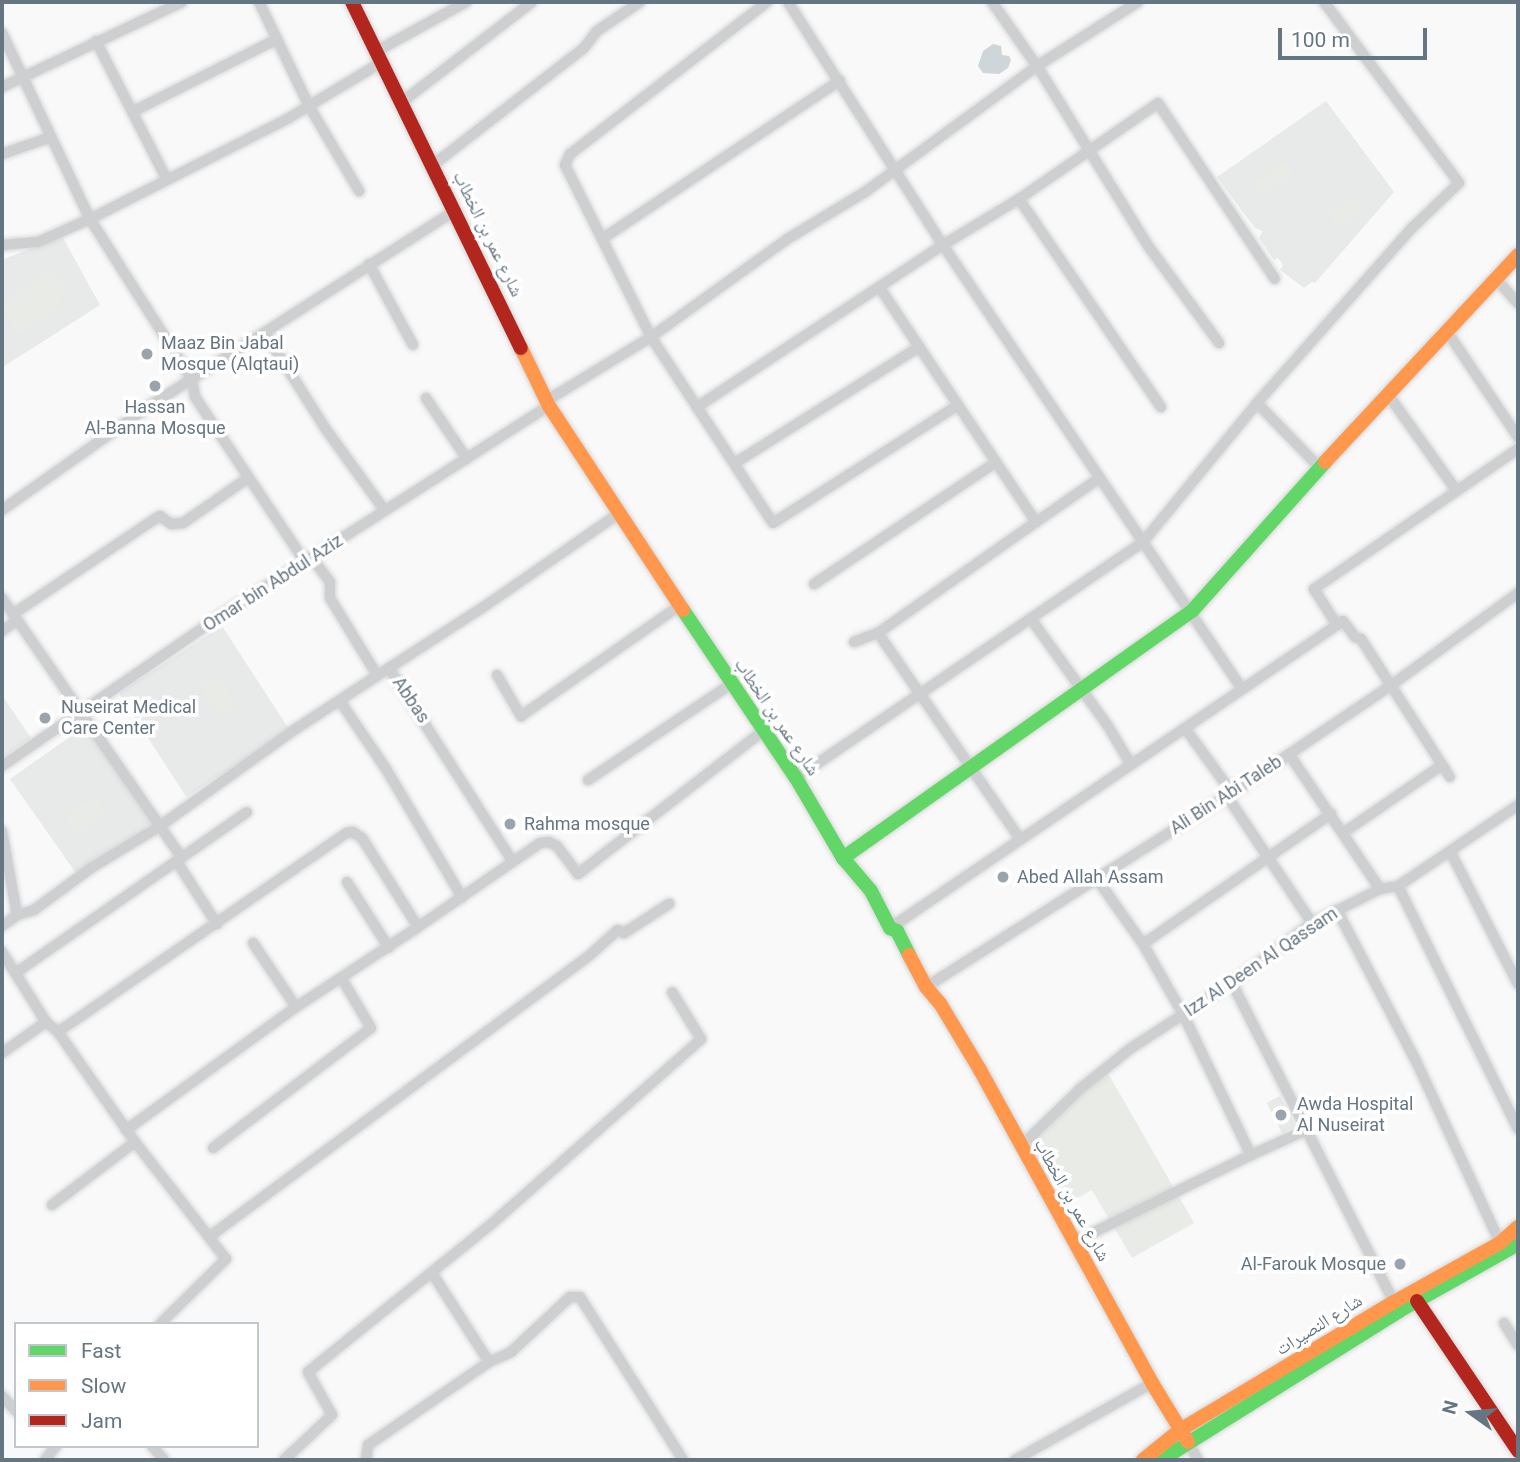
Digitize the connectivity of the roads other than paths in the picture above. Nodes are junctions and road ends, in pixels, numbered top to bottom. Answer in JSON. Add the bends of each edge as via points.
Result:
{"nodes":[{"id":1,"x":182,"y":2,"type":"edge"},
{"id":2,"x":259,"y":2,"type":"edge"},
{"id":3,"x":352,"y":2,"type":"edge"},
{"id":4,"x":466,"y":2,"type":"edge"},
{"id":5,"x":531,"y":2,"type":"edge"},
{"id":6,"x":640,"y":2,"type":"edge"},
{"id":7,"x":767,"y":2,"type":"edge"},
{"id":8,"x":788,"y":2,"type":"edge"},
{"id":9,"x":992,"y":2,"type":"edge"},
{"id":10,"x":1138,"y":2,"type":"edge"},
{"id":11,"x":1324,"y":2,"type":"edge"},
{"id":12,"x":2,"y":33,"type":"edge"},
{"id":13,"x":277,"y":39,"type":"junction"},
{"id":14,"x":96,"y":41,"type":"junction"},
{"id":15,"x":380,"y":57,"type":"junction"},
{"id":16,"x":1037,"y":66,"type":"junction"},
{"id":17,"x":23,"y":79,"type":"junction"},
{"id":18,"x":840,"y":80,"type":"junction"},
{"id":19,"x":2,"y":87,"type":"edge"},
{"id":20,"x":402,"y":102,"type":"junction"},
{"id":21,"x":309,"y":106,"type":"junction"},
{"id":22,"x":132,"y":112,"type":"junction"},
{"id":23,"x":51,"y":137,"type":"junction"},
{"id":24,"x":1088,"y":152,"type":"junction"},
{"id":25,"x":2,"y":154,"type":"edge"},
{"id":26,"x":433,"y":165,"type":"junction"},
{"id":27,"x":895,"y":170,"type":"junction"},
{"id":28,"x":167,"y":180,"type":"junction"},
{"id":29,"x":359,"y":191,"type":"dead end"},
{"id":30,"x":1019,"y":199,"type":"junction"},
{"id":31,"x":456,"y":210,"type":"junction"},
{"id":32,"x":90,"y":219,"type":"junction"},
{"id":33,"x":602,"y":239,"type":"junction"},
{"id":34,"x":2,"y":245,"type":"edge"},
{"id":35,"x":943,"y":245,"type":"junction"},
{"id":36,"x":1518,"y":255,"type":"edge"},
{"id":37,"x":369,"y":264,"type":"junction"},
{"id":38,"x":1275,"y":279,"type":"dead end"},
{"id":39,"x":1497,"y":281,"type":"junction"},
{"id":40,"x":879,"y":287,"type":"junction"},
{"id":41,"x":1518,"y":303,"type":"edge"},
{"id":42,"x":1446,"y":330,"type":"junction"},
{"id":43,"x":265,"y":332,"type":"junction"},
{"id":44,"x":651,"y":337,"type":"junction"},
{"id":45,"x":1219,"y":343,"type":"dead end"},
{"id":46,"x":413,"y":345,"type":"dead end"},
{"id":47,"x":919,"y":347,"type":"junction"},
{"id":48,"x":192,"y":380,"type":"junction"},
{"id":49,"x":1387,"y":393,"type":"junction"},
{"id":50,"x":426,"y":398,"type":"dead end"},
{"id":51,"x":1257,"y":403,"type":"junction"},
{"id":52,"x":547,"y":404,"type":"junction"},
{"id":53,"x":957,"y":406,"type":"junction"},
{"id":54,"x":697,"y":407,"type":"junction"},
{"id":55,"x":1161,"y":407,"type":"dead end"},
{"id":56,"x":1518,"y":437,"type":"edge"},
{"id":57,"x":1518,"y":449,"type":"edge"},
{"id":58,"x":467,"y":460,"type":"junction"},
{"id":59,"x":996,"y":462,"type":"junction"},
{"id":60,"x":735,"y":463,"type":"junction"},
{"id":61,"x":1320,"y":468,"type":"junction"},
{"id":62,"x":248,"y":478,"type":"junction"},
{"id":63,"x":1098,"y":479,"type":"junction"},
{"id":64,"x":1456,"y":490,"type":"junction"},
{"id":65,"x":2,"y":510,"type":"edge"},
{"id":66,"x":385,"y":511,"type":"junction"},
{"id":67,"x":618,"y":514,"type":"junction"},
{"id":68,"x":1036,"y":522,"type":"junction"},
{"id":69,"x":1143,"y":542,"type":"junction"},
{"id":70,"x":309,"y":560,"type":"junction"},
{"id":71,"x":814,"y":584,"type":"dead end"},
{"id":72,"x":1518,"y":594,"type":"edge"},
{"id":73,"x":2,"y":598,"type":"edge"},
{"id":74,"x":681,"y":605,"type":"junction"},
{"id":75,"x":1192,"y":611,"type":"junction"},
{"id":76,"x":15,"y":617,"type":"junction"},
{"id":77,"x":1031,"y":619,"type":"junction"},
{"id":78,"x":1336,"y":625,"type":"junction"},
{"id":79,"x":2,"y":631,"type":"edge"},
{"id":80,"x":878,"y":633,"type":"junction"},
{"id":81,"x":854,"y":642,"type":"dead end"},
{"id":82,"x":389,"y":668,"type":"junction"},
{"id":83,"x":377,"y":675,"type":"junction"},
{"id":84,"x":497,"y":675,"type":"dead end"},
{"id":85,"x":731,"y":684,"type":"junction"},
{"id":86,"x":1390,"y":686,"type":"junction"},
{"id":87,"x":1242,"y":689,"type":"junction"},
{"id":88,"x":1080,"y":690,"type":"junction"},
{"id":89,"x":920,"y":694,"type":"junction"},
{"id":90,"x":340,"y":701,"type":"junction"},
{"id":91,"x":80,"y":711,"type":"junction"},
{"id":92,"x":1185,"y":728,"type":"junction"},
{"id":93,"x":762,"y":732,"type":"junction"},
{"id":94,"x":1289,"y":754,"type":"junction"},
{"id":95,"x":1130,"y":763,"type":"junction"},
{"id":96,"x":1442,"y":765,"type":"junction"},
{"id":97,"x":2,"y":766,"type":"edge"},
{"id":98,"x":972,"y":766,"type":"junction"},
{"id":99,"x":1450,"y":777,"type":"dead end"},
{"id":100,"x":796,"y":778,"type":"junction"},
{"id":101,"x":588,"y":780,"type":"dead end"},
{"id":102,"x":1229,"y":794,"type":"junction"},
{"id":103,"x":1517,"y":811,"type":"edge"},
{"id":104,"x":247,"y":812,"type":"dead end"},
{"id":105,"x":1331,"y":814,"type":"junction"},
{"id":106,"x":160,"y":827,"type":"junction"},
{"id":107,"x":2,"y":831,"type":"edge"},
{"id":108,"x":1343,"y":833,"type":"junction"},
{"id":109,"x":1020,"y":839,"type":"junction"},
{"id":110,"x":1451,"y":853,"type":"junction"},
{"id":111,"x":1269,"y":857,"type":"junction"},
{"id":112,"x":843,"y":858,"type":"junction"},
{"id":113,"x":179,"y":860,"type":"junction"},
{"id":114,"x":512,"y":860,"type":"junction"},
{"id":115,"x":1097,"y":880,"type":"junction"},
{"id":116,"x":346,"y":882,"type":"dead end"},
{"id":117,"x":1398,"y":887,"type":"junction"},
{"id":118,"x":1380,"y":889,"type":"junction"},
{"id":119,"x":462,"y":897,"type":"junction"},
{"id":120,"x":669,"y":904,"type":"dead end"},
{"id":121,"x":1337,"y":910,"type":"junction"},
{"id":122,"x":17,"y":915,"type":"junction"},
{"id":123,"x":217,"y":923,"type":"junction"},
{"id":124,"x":1312,"y":923,"type":"junction"},
{"id":125,"x":2,"y":926,"type":"edge"},
{"id":126,"x":418,"y":928,"type":"junction"},
{"id":127,"x":890,"y":928,"type":"junction"},
{"id":128,"x":253,"y":943,"type":"dead end"},
{"id":129,"x":1143,"y":944,"type":"junction"},
{"id":130,"x":388,"y":948,"type":"junction"},
{"id":131,"x":2,"y":952,"type":"edge"},
{"id":132,"x":9,"y":969,"type":"edge"},
{"id":133,"x":342,"y":979,"type":"junction"},
{"id":134,"x":1232,"y":983,"type":"junction"},
{"id":135,"x":1518,"y":984,"type":"edge"},
{"id":136,"x":926,"y":987,"type":"junction"},
{"id":137,"x":672,"y":992,"type":"dead end"},
{"id":138,"x":296,"y":1007,"type":"junction"},
{"id":139,"x":1183,"y":1014,"type":"junction"},
{"id":140,"x":46,"y":1022,"type":"junction"},
{"id":141,"x":58,"y":1032,"type":"junction"},
{"id":142,"x":2,"y":1053,"type":"edge"},
{"id":143,"x":1518,"y":1129,"type":"edge"},
{"id":144,"x":126,"y":1130,"type":"junction"},
{"id":145,"x":1306,"y":1130,"type":"junction"},
{"id":146,"x":135,"y":1142,"type":"junction"},
{"id":147,"x":1021,"y":1146,"type":"junction"},
{"id":148,"x":213,"y":1148,"type":"dead end"},
{"id":149,"x":1251,"y":1155,"type":"junction"},
{"id":150,"x":52,"y":1205,"type":"dead end"},
{"id":151,"x":1518,"y":1227,"type":"edge"},
{"id":152,"x":209,"y":1237,"type":"junction"},
{"id":153,"x":1074,"y":1242,"type":"junction"},
{"id":154,"x":1518,"y":1244,"type":"edge"},
{"id":155,"x":1502,"y":1248,"type":"junction"},
{"id":156,"x":432,"y":1273,"type":"junction"},
{"id":157,"x":1417,"y":1301,"type":"junction"},
{"id":158,"x":1397,"y":1307,"type":"junction"},
{"id":159,"x":162,"y":1322,"type":"edge"},
{"id":160,"x":1504,"y":1323,"type":"dead end"},
{"id":161,"x":1518,"y":1345,"type":"edge"},
{"id":162,"x":489,"y":1362,"type":"junction"},
{"id":163,"x":1152,"y":1383,"type":"junction"},
{"id":164,"x":2,"y":1396,"type":"edge"},
{"id":165,"x":14,"y":1410,"type":"edge"},
{"id":166,"x":1184,"y":1436,"type":"junction"},
{"id":167,"x":1518,"y":1451,"type":"edge"},
{"id":168,"x":284,"y":1460,"type":"edge"},
{"id":169,"x":366,"y":1460,"type":"edge"},
{"id":170,"x":682,"y":1460,"type":"edge"},
{"id":171,"x":1015,"y":1460,"type":"edge"},
{"id":172,"x":1143,"y":1460,"type":"edge"},
{"id":173,"x":1161,"y":1460,"type":"edge"},
{"id":174,"x":1198,"y":1460,"type":"edge"}],
"edges":[{"from":1,"to":14,"type":"street"},
{"from":2,"to":13,"type":"street"},
{"from":3,"to":15,"type":"street","name":"شارع عمر بن الخطاب"},
{"from":4,"to":15,"type":"street"},
{"from":5,"to":20,"type":"street"},
{"from":6,"to":26,"type":"street","via":[[597,31],[584,48]]},
{"from":7,"to":33,"type":"street","via":[[570,154],[565,165]]},
{"from":8,"to":18,"type":"street"},
{"from":9,"to":16,"type":"street"},
{"from":10,"to":16,"type":"street","name":"Omar bin Abdul Aziz"},
{"from":11,"to":51,"type":"street","via":[[1459,183],[1412,228]]},
{"from":12,"to":17,"type":"street","name":"Abbas"},
{"from":13,"to":21,"type":"street"},
{"from":13,"to":22,"type":"street"},
{"from":14,"to":17,"type":"street"},
{"from":14,"to":22,"type":"street"},
{"from":15,"to":20,"type":"street","name":"شارع عمر بن الخطاب"},
{"from":15,"to":21,"type":"street"},
{"from":16,"to":24,"type":"street"},
{"from":16,"to":27,"type":"street","name":"Omar bin Abdul Aziz"},
{"from":17,"to":19,"type":"street"},
{"from":17,"to":23,"type":"street","name":"Abbas"},
{"from":18,"to":27,"type":"street"},
{"from":18,"to":33,"type":"street"},
{"from":20,"to":26,"type":"street","name":"شارع عمر بن الخطاب"},
{"from":21,"to":28,"type":"street"},
{"from":21,"to":29,"type":"street"},
{"from":22,"to":28,"type":"street"},
{"from":23,"to":25,"type":"street"},
{"from":23,"to":32,"type":"street","name":"Abbas"},
{"from":24,"to":30,"type":"street"},
{"from":24,"to":38,"type":"street","via":[[1158,103]]},
{"from":24,"to":45,"type":"street"},
{"from":26,"to":31,"type":"street","name":"شارع عمر بن الخطاب"},
{"from":27,"to":35,"type":"street"},
{"from":27,"to":44,"type":"street","name":"Omar bin Abdul Aziz","via":[[789,238]]},
{"from":28,"to":32,"type":"street"},
{"from":30,"to":35,"type":"street"},
{"from":30,"to":55,"type":"street"},
{"from":31,"to":37,"type":"street"},
{"from":31,"to":52,"type":"street","name":"شارع عمر بن الخطاب"},
{"from":32,"to":34,"type":"street","via":[[38,242]]},
{"from":32,"to":48,"type":"street","name":"Abbas"},
{"from":33,"to":44,"type":"street"},
{"from":35,"to":40,"type":"street"},
{"from":35,"to":63,"type":"street"},
{"from":36,"to":39,"type":"street"},
{"from":37,"to":43,"type":"street"},
{"from":37,"to":46,"type":"street"},
{"from":39,"to":41,"type":"street"},
{"from":39,"to":42,"type":"street"},
{"from":40,"to":47,"type":"street"},
{"from":40,"to":54,"type":"street"},
{"from":42,"to":49,"type":"street"},
{"from":42,"to":56,"type":"street"},
{"from":43,"to":48,"type":"street"},
{"from":43,"to":66,"type":"street","via":[[325,428]]},
{"from":44,"to":52,"type":"street","name":"Omar bin Abdul Aziz"},
{"from":44,"to":54,"type":"street"},
{"from":47,"to":53,"type":"street"},
{"from":47,"to":60,"type":"street"},
{"from":48,"to":62,"type":"street","name":"Abbas","via":[[195,397]]},
{"from":48,"to":65,"type":"street"},
{"from":49,"to":61,"type":"street"},
{"from":49,"to":64,"type":"street"},
{"from":50,"to":58,"type":"street"},
{"from":51,"to":61,"type":"street"},
{"from":51,"to":69,"type":"street"},
{"from":52,"to":58,"type":"street","name":"Omar bin Abdul Aziz"},
{"from":52,"to":67,"type":"street","name":"شارع عمر بن الخطاب"},
{"from":53,"to":59,"type":"street"},
{"from":53,"to":60,"type":"street","via":[[772,522]]},
{"from":54,"to":60,"type":"street"},
{"from":57,"to":64,"type":"street"},
{"from":58,"to":66,"type":"street","name":"Omar bin Abdul Aziz"},
{"from":59,"to":68,"type":"street"},
{"from":59,"to":71,"type":"street"},
{"from":61,"to":75,"type":"street"},
{"from":62,"to":70,"type":"street","name":"Abbas"},
{"from":62,"to":76,"type":"street","via":[[183,523],[171,524],[160,516]]},
{"from":63,"to":68,"type":"street"},
{"from":63,"to":69,"type":"street"},
{"from":64,"to":78,"type":"street","via":[[1314,589]]},
{"from":66,"to":70,"type":"street","name":"Omar bin Abdul Aziz"},
{"from":67,"to":74,"type":"street","name":"شارع عمر بن الخطاب"},
{"from":67,"to":82,"type":"street"},
{"from":68,"to":80,"type":"street"},
{"from":69,"to":75,"type":"street"},
{"from":69,"to":77,"type":"street"},
{"from":70,"to":83,"type":"street","name":"Abbas","via":[[330,582],[330,598]]},
{"from":70,"to":91,"type":"street","name":"Omar bin Abdul Aziz"},
{"from":72,"to":86,"type":"street","name":"Ali Bin Abi Taleb"},
{"from":73,"to":76,"type":"street"},
{"from":74,"to":84,"type":"street","via":[[521,716]]},
{"from":74,"to":85,"type":"street","name":"شارع عمر بن الخطاب"},
{"from":75,"to":87,"type":"street"},
{"from":75,"to":88,"type":"street"},
{"from":76,"to":79,"type":"street"},
{"from":76,"to":91,"type":"street"},
{"from":77,"to":88,"type":"street"},
{"from":77,"to":89,"type":"street"},
{"from":78,"to":86,"type":"street","via":[[1343,621],[1361,639]]},
{"from":78,"to":87,"type":"street"},
{"from":80,"to":81,"type":"street"},
{"from":80,"to":89,"type":"street"},
{"from":82,"to":83,"type":"street","name":"Abbas"},
{"from":82,"to":114,"type":"street","name":"Abbas"},
{"from":83,"to":90,"type":"street"},
{"from":85,"to":93,"type":"street","name":"شارع عمر بن الخطاب"},
{"from":85,"to":101,"type":"street"},
{"from":86,"to":94,"type":"street","name":"Ali Bin Abi Taleb"},
{"from":86,"to":96,"type":"street"},
{"from":87,"to":92,"type":"street"},
{"from":88,"to":95,"type":"street"},
{"from":88,"to":98,"type":"street"},
{"from":89,"to":98,"type":"street"},
{"from":89,"to":100,"type":"street"},
{"from":90,"to":106,"type":"street"},
{"from":90,"to":119,"type":"street"},
{"from":91,"to":97,"type":"street","name":"Omar bin Abdul Aziz"},
{"from":91,"to":106,"type":"street"},
{"from":92,"to":95,"type":"street"},
{"from":92,"to":102,"type":"street"},
{"from":93,"to":100,"type":"street","name":"شارع عمر بن الخطاب"},
{"from":93,"to":114,"type":"street","via":[[578,873],[549,842]]},
{"from":94,"to":102,"type":"street","name":"Ali Bin Abi Taleb"},
{"from":94,"to":105,"type":"street"},
{"from":95,"to":109,"type":"street"},
{"from":96,"to":99,"type":"street"},
{"from":96,"to":108,"type":"street"},
{"from":98,"to":109,"type":"street"},
{"from":98,"to":112,"type":"street"},
{"from":100,"to":112,"type":"street","name":"شارع عمر بن الخطاب"},
{"from":102,"to":111,"type":"street"},
{"from":102,"to":115,"type":"street","name":"Ali Bin Abi Taleb"},
{"from":103,"to":110,"type":"street","name":"Izz Al Deen Al Qassam"},
{"from":104,"to":113,"type":"street"},
{"from":105,"to":108,"type":"street"},
{"from":105,"to":111,"type":"street"},
{"from":106,"to":113,"type":"street"},
{"from":106,"to":122,"type":"street","via":[[91,868],[34,910]]},
{"from":107,"to":122,"type":"street"},
{"from":108,"to":118,"type":"street"},
{"from":109,"to":127,"type":"street"},
{"from":110,"to":117,"type":"street","name":"Izz Al Deen Al Qassam"},
{"from":110,"to":135,"type":"street"},
{"from":111,"to":124,"type":"street"},
{"from":111,"to":129,"type":"street"},
{"from":112,"to":127,"type":"street","name":"شارع عمر بن الخطاب","via":[[871,891]]},
{"from":113,"to":123,"type":"street"},
{"from":113,"to":132,"type":"street"},
{"from":114,"to":119,"type":"street"},
{"from":115,"to":129,"type":"street"},
{"from":115,"to":136,"type":"street","name":"Ali Bin Abi Taleb"},
{"from":116,"to":130,"type":"street"},
{"from":117,"to":118,"type":"street","name":"Izz Al Deen Al Qassam"},
{"from":117,"to":143,"type":"street"},
{"from":118,"to":121,"type":"street","name":"Izz Al Deen Al Qassam"},
{"from":119,"to":126,"type":"street"},
{"from":120,"to":152,"type":"street","via":[[624,933],[618,930]]},
{"from":121,"to":124,"type":"street","name":"Izz Al Deen Al Qassam"},
{"from":121,"to":155,"type":"street","via":[[1416,1061]]},
{"from":122,"to":125,"type":"street"},
{"from":123,"to":126,"type":"street","via":[[353,832],[362,838]]},
{"from":123,"to":141,"type":"street"},
{"from":124,"to":134,"type":"street","name":"Izz Al Deen Al Qassam"},
{"from":126,"to":130,"type":"street"},
{"from":127,"to":136,"type":"street","name":"شارع عمر بن الخطاب","via":[[897,931]]},
{"from":128,"to":138,"type":"street"},
{"from":129,"to":139,"type":"street"},
{"from":130,"to":133,"type":"street"},
{"from":131,"to":132,"type":"street"},
{"from":132,"to":140,"type":"street"},
{"from":133,"to":138,"type":"street"},
{"from":133,"to":148,"type":"street","via":[[371,1028]]},
{"from":134,"to":139,"type":"street","name":"Izz Al Deen Al Qassam"},
{"from":134,"to":145,"type":"street"},
{"from":136,"to":147,"type":"street","name":"شارع عمر بن الخطاب","via":[[980,1070]]},
{"from":137,"to":156,"type":"street","via":[[701,1039]]},
{"from":138,"to":144,"type":"street"},
{"from":139,"to":147,"type":"street","name":"Izz Al Deen Al Qassam","via":[[1080,1089]]},
{"from":139,"to":149,"type":"street"},
{"from":140,"to":141,"type":"street"},
{"from":140,"to":142,"type":"street"},
{"from":141,"to":144,"type":"street"},
{"from":144,"to":146,"type":"street"},
{"from":145,"to":149,"type":"street"},
{"from":145,"to":158,"type":"street"},
{"from":146,"to":150,"type":"street"},
{"from":146,"to":152,"type":"street"},
{"from":147,"to":153,"type":"street","name":"شارع عمر بن الخطاب"},
{"from":149,"to":153,"type":"street"},
{"from":151,"to":155,"type":"street","name":"شارع النصيرات"},
{"from":152,"to":159,"type":"street","via":[[226,1259]]},
{"from":153,"to":163,"type":"street","name":"شارع عمر بن الخطاب"},
{"from":154,"to":155,"type":"street","name":"شارع النصيرات"},
{"from":155,"to":157,"type":"street","name":"شارع النصيرات"},
{"from":155,"to":158,"type":"street","name":"شارع النصيرات"},
{"from":156,"to":162,"type":"street"},
{"from":156,"to":168,"type":"street","via":[[308,1372],[332,1415]]},
{"from":157,"to":158,"type":"street","name":"شارع النصيرات"},
{"from":157,"to":167,"type":"street"},
{"from":158,"to":166,"type":"street","name":"شارع النصيرات"},
{"from":160,"to":161,"type":"street"},
{"from":162,"to":169,"type":"street","via":[[368,1445]]},
{"from":162,"to":170,"type":"street","via":[[512,1352],[570,1297],[580,1297]]},
{"from":163,"to":166,"type":"street","name":"شارع عمر بن الخطاب"},
{"from":163,"to":171,"type":"street"},
{"from":164,"to":165,"type":"street"},
{"from":166,"to":172,"type":"street","name":"شارع النصيرات"},
{"from":166,"to":173,"type":"street"},
{"from":166,"to":174,"type":"street"}]}
